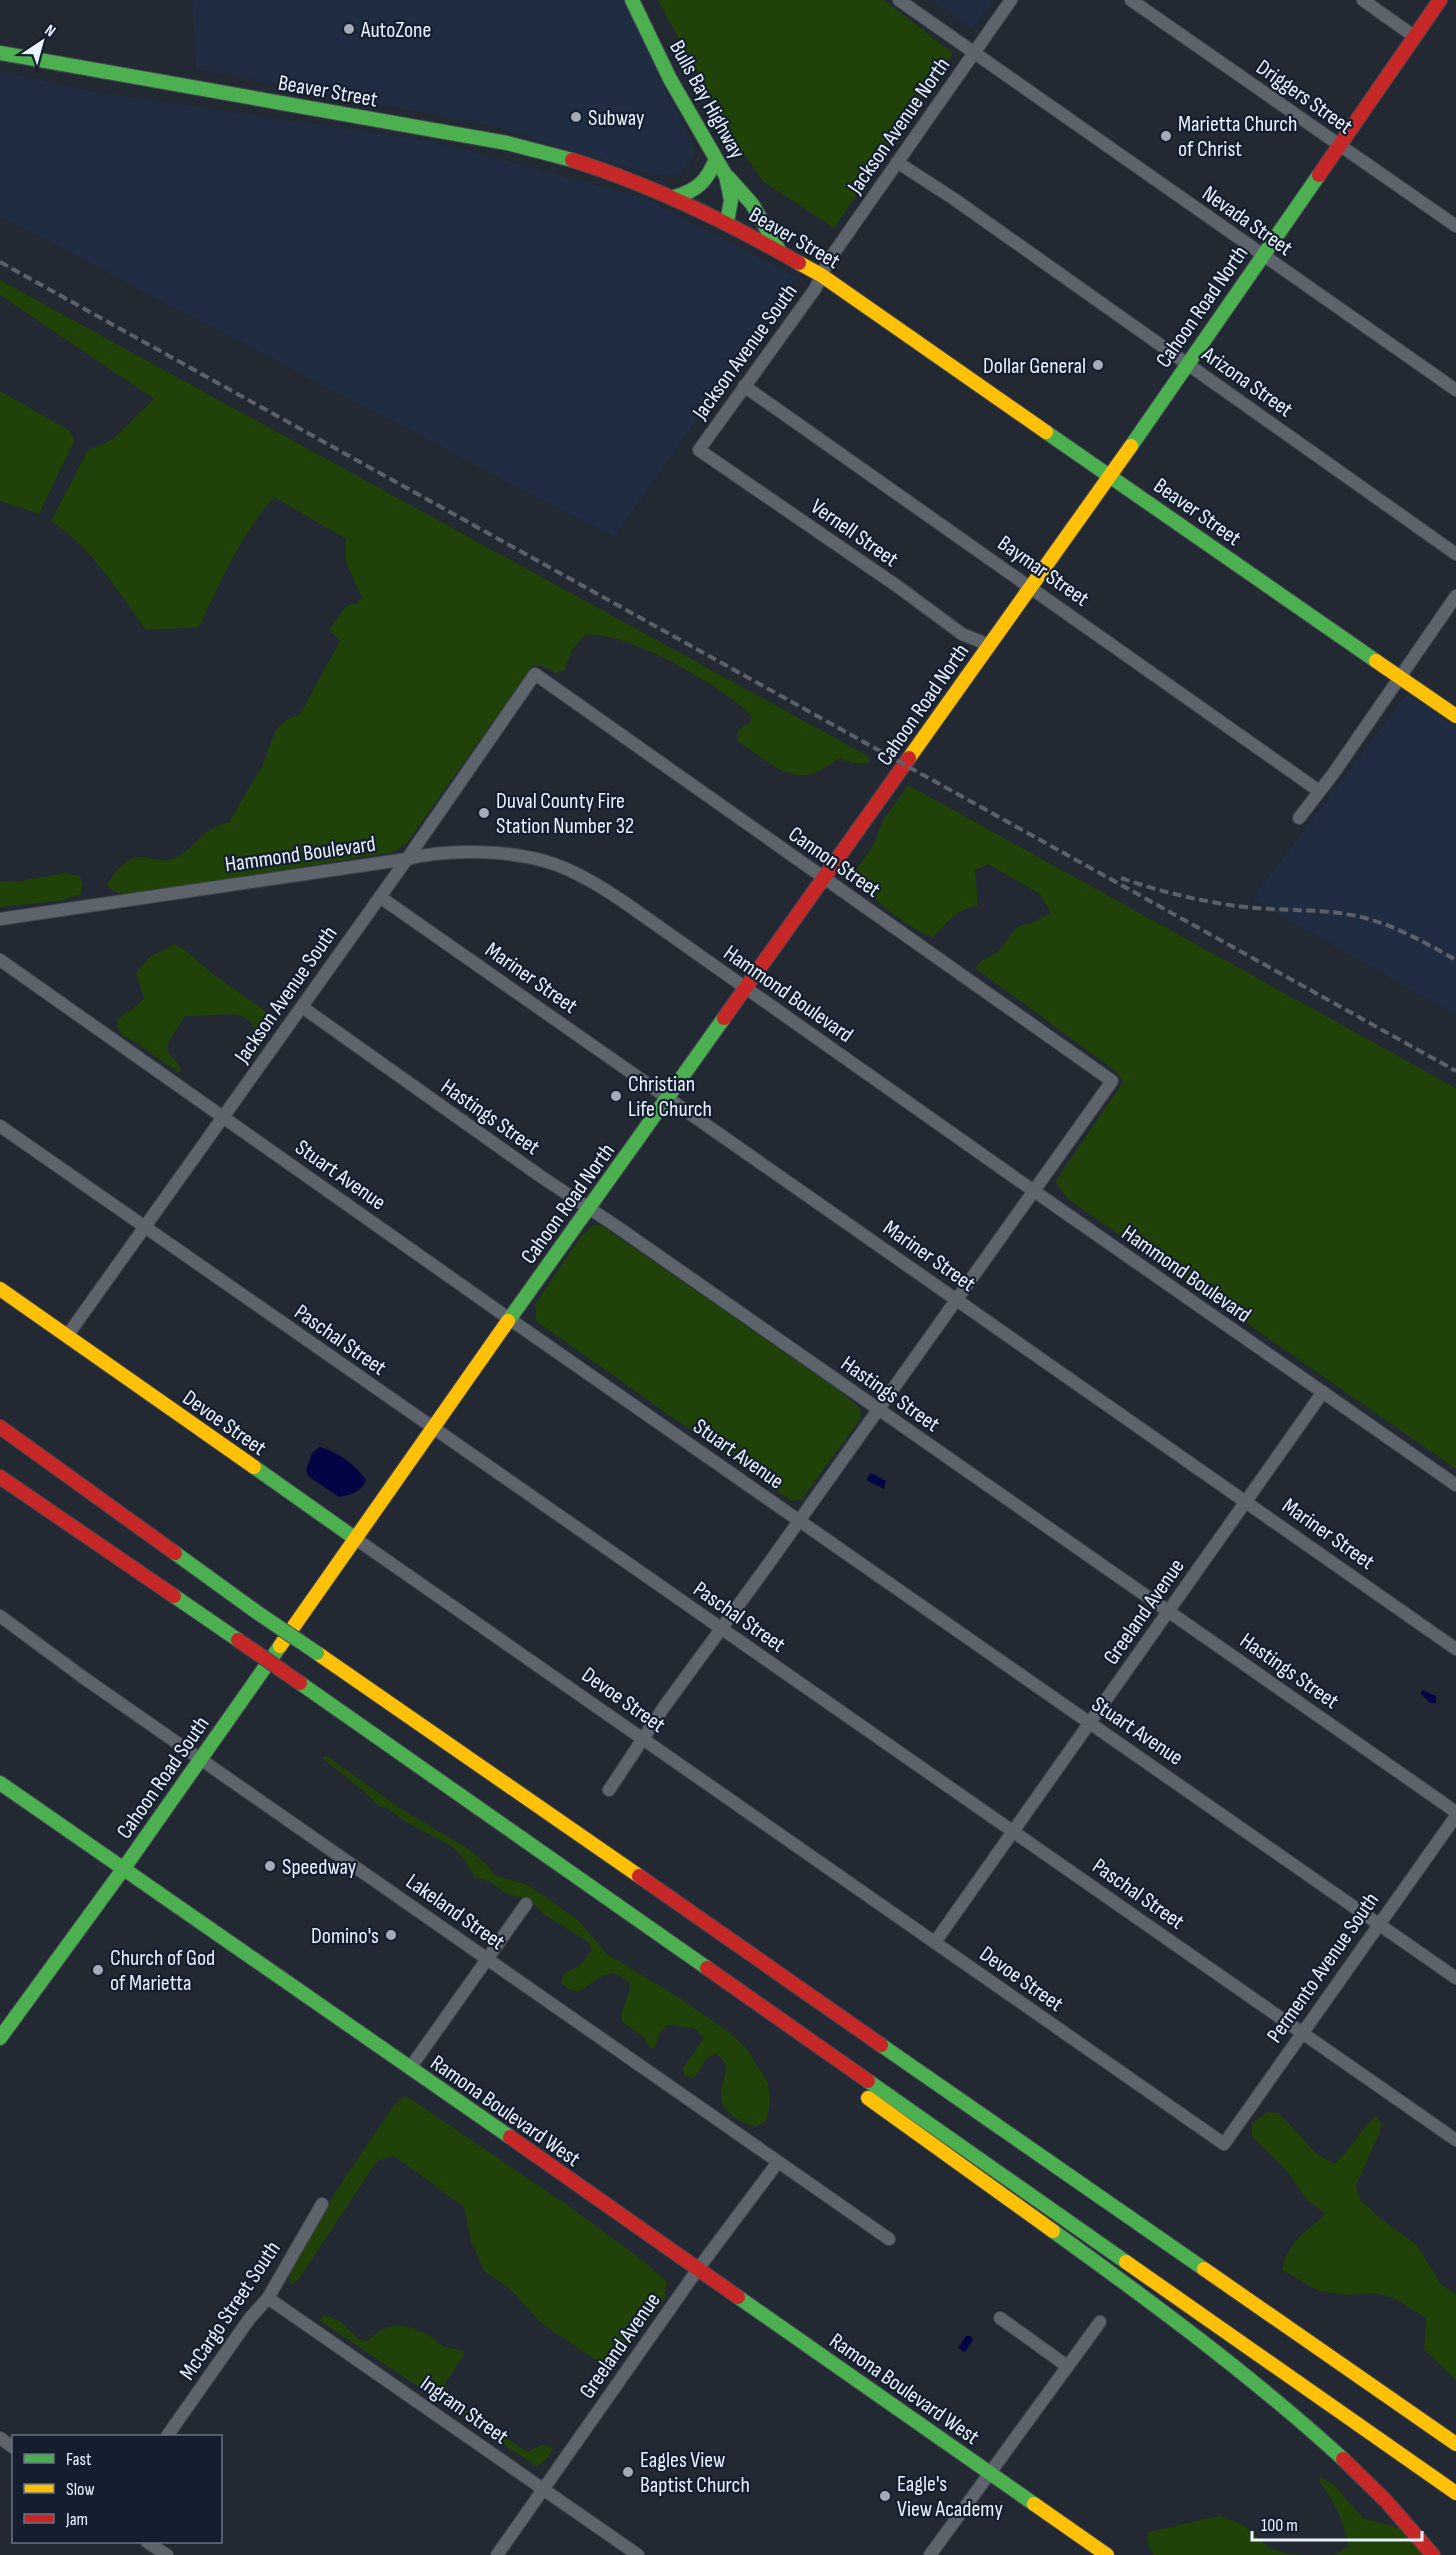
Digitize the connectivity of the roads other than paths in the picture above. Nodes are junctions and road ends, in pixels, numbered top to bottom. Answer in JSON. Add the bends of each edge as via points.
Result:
{"nodes":[{"id":1,"x":632,"y":0,"type":"edge"},
{"id":2,"x":899,"y":0,"type":"edge"},
{"id":3,"x":1011,"y":0,"type":"edge"},
{"id":4,"x":1131,"y":0,"type":"edge"},
{"id":5,"x":1363,"y":0,"type":"edge"},
{"id":6,"x":1440,"y":0,"type":"edge"},
{"id":7,"x":1414,"y":37,"type":"junction"},
{"id":8,"x":0,"y":53,"type":"edge"},
{"id":9,"x":974,"y":53,"type":"junction"},
{"id":10,"x":1339,"y":145,"type":"junction"},
{"id":11,"x":716,"y":159,"type":"junction"},
{"id":12,"x":897,"y":162,"type":"junction"},
{"id":13,"x":726,"y":176,"type":"junction"},
{"id":14,"x":674,"y":197,"type":"junction"},
{"id":15,"x":727,"y":222,"type":"junction"},
{"id":16,"x":1456,"y":226,"type":"edge"},
{"id":17,"x":779,"y":250,"type":"junction"},
{"id":18,"x":1262,"y":255,"type":"junction"},
{"id":19,"x":821,"y":275,"type":"junction"},
{"id":20,"x":1187,"y":363,"type":"junction"},
{"id":21,"x":744,"y":386,"type":"junction"},
{"id":22,"x":1456,"y":390,"type":"edge"},
{"id":23,"x":699,"y":450,"type":"joint"},
{"id":24,"x":1111,"y":475,"type":"junction"},
{"id":25,"x":1456,"y":554,"type":"edge"},
{"id":26,"x":1031,"y":586,"type":"junction"},
{"id":27,"x":1456,"y":596,"type":"edge"},
{"id":28,"x":989,"y":645,"type":"junction"},
{"id":29,"x":535,"y":674,"type":"joint"},
{"id":30,"x":1400,"y":678,"type":"junction"},
{"id":31,"x":1456,"y":716,"type":"edge"},
{"id":32,"x":1319,"y":791,"type":"junction"},
{"id":33,"x":1299,"y":818,"type":"dead end"},
{"id":34,"x":407,"y":859,"type":"junction"},
{"id":35,"x":824,"y":879,"type":"junction"},
{"id":36,"x":380,"y":897,"type":"junction"},
{"id":37,"x":0,"y":919,"type":"edge"},
{"id":38,"x":0,"y":960,"type":"edge"},
{"id":39,"x":746,"y":989,"type":"junction"},
{"id":40,"x":302,"y":1007,"type":"junction"},
{"id":41,"x":667,"y":1099,"type":"junction"},
{"id":42,"x":224,"y":1118,"type":"junction"},
{"id":43,"x":0,"y":1126,"type":"edge"},
{"id":44,"x":1034,"y":1192,"type":"junction"},
{"id":45,"x":589,"y":1209,"type":"junction"},
{"id":46,"x":145,"y":1227,"type":"junction"},
{"id":47,"x":0,"y":1289,"type":"edge"},
{"id":48,"x":957,"y":1300,"type":"junction"},
{"id":49,"x":510,"y":1320,"type":"junction"},
{"id":50,"x":67,"y":1336,"type":"junction"},
{"id":51,"x":1323,"y":1392,"type":"junction"},
{"id":52,"x":878,"y":1409,"type":"junction"},
{"id":53,"x":0,"y":1427,"type":"edge"},
{"id":54,"x":434,"y":1430,"type":"junction"},
{"id":55,"x":0,"y":1477,"type":"edge"},
{"id":56,"x":1456,"y":1485,"type":"edge"},
{"id":57,"x":1246,"y":1501,"type":"junction"},
{"id":58,"x":799,"y":1520,"type":"junction"},
{"id":59,"x":356,"y":1539,"type":"junction"},
{"id":60,"x":1167,"y":1611,"type":"junction"},
{"id":61,"x":0,"y":1616,"type":"edge"},
{"id":62,"x":722,"y":1629,"type":"junction"},
{"id":63,"x":1456,"y":1649,"type":"edge"},
{"id":64,"x":1090,"y":1722,"type":"junction"},
{"id":65,"x":644,"y":1739,"type":"junction"},
{"id":66,"x":201,"y":1759,"type":"junction"},
{"id":67,"x":0,"y":1783,"type":"edge"},
{"id":68,"x":609,"y":1790,"type":"dead end"},
{"id":69,"x":1456,"y":1814,"type":"edge"},
{"id":70,"x":1011,"y":1831,"type":"junction"},
{"id":71,"x":124,"y":1868,"type":"junction"},
{"id":72,"x":526,"y":1904,"type":"dead end"},
{"id":73,"x":1379,"y":1923,"type":"junction"},
{"id":74,"x":935,"y":1942,"type":"junction"},
{"id":75,"x":488,"y":1959,"type":"junction"},
{"id":76,"x":1456,"y":1977,"type":"edge"},
{"id":77,"x":746,"y":1995,"type":"junction"},
{"id":78,"x":1302,"y":2032,"type":"junction"},
{"id":79,"x":0,"y":2038,"type":"edge"},
{"id":80,"x":410,"y":2068,"type":"junction"},
{"id":81,"x":1456,"y":2140,"type":"edge"},
{"id":82,"x":1224,"y":2144,"type":"joint"},
{"id":83,"x":778,"y":2162,"type":"junction"},
{"id":84,"x":322,"y":2204,"type":"dead end"},
{"id":85,"x":889,"y":2239,"type":"dead end"},
{"id":86,"x":698,"y":2269,"type":"junction"},
{"id":87,"x":268,"y":2298,"type":"junction"},
{"id":88,"x":1000,"y":2319,"type":"dead end"},
{"id":89,"x":1100,"y":2322,"type":"dead end"},
{"id":90,"x":1067,"y":2366,"type":"junction"},
{"id":91,"x":168,"y":2435,"type":"edge"},
{"id":92,"x":1456,"y":2442,"type":"edge"},
{"id":93,"x":988,"y":2472,"type":"junction"},
{"id":94,"x":543,"y":2490,"type":"junction"},
{"id":95,"x":1456,"y":2493,"type":"edge"},
{"id":96,"x":150,"y":2543,"type":"edge"},
{"id":97,"x":167,"y":2555,"type":"edge"},
{"id":98,"x":497,"y":2555,"type":"edge"},
{"id":99,"x":638,"y":2555,"type":"edge"},
{"id":100,"x":930,"y":2555,"type":"edge"},
{"id":101,"x":1107,"y":2555,"type":"edge"},
{"id":102,"x":1433,"y":2555,"type":"edge"}],
"edges":[{"from":1,"to":11,"type":"main road","name":"Bulls Bay Highway","via":[[670,79]]},
{"from":2,"to":9,"type":"street","name":"Nevada Street"},
{"from":3,"to":9,"type":"street","name":"Jackson Avenue North"},
{"from":4,"to":10,"type":"street","name":"Driggers Street"},
{"from":5,"to":7,"type":"street"},
{"from":6,"to":7,"type":"main road","name":"Cahoon Road North"},
{"from":7,"to":10,"type":"main road","name":"Cahoon Road North"},
{"from":8,"to":14,"type":"main road","name":"Beaver Street","via":[[507,143],[595,167]]},
{"from":9,"to":12,"type":"street","name":"Jackson Avenue North"},
{"from":9,"to":18,"type":"street","name":"Nevada Street"},
{"from":10,"to":16,"type":"street","name":"Driggers Street"},
{"from":10,"to":18,"type":"main road","name":"Cahoon Road North"},
{"from":11,"to":13,"type":"main road","name":"Bulls Bay Highway"},
{"from":11,"to":14,"type":"main road","via":[[698,189]]},
{"from":12,"to":19,"type":"street","name":"Jackson Avenue North"},
{"from":12,"to":20,"type":"street","name":"Arizona Street"},
{"from":13,"to":15,"type":"main road","name":"Bulls Bay Highway","via":[[731,200]]},
{"from":13,"to":17,"type":"main road","via":[[752,204]]},
{"from":14,"to":15,"type":"main road","name":"Beaver Street"},
{"from":15,"to":17,"type":"main road","name":"Beaver Street"},
{"from":17,"to":19,"type":"main road","name":"Beaver Street"},
{"from":18,"to":20,"type":"main road","name":"Cahoon Road North"},
{"from":18,"to":22,"type":"street","name":"Nevada Street"},
{"from":19,"to":21,"type":"street","name":"Jackson Avenue South","via":[[815,289]]},
{"from":19,"to":24,"type":"main road","name":"Beaver Street"},
{"from":20,"to":24,"type":"main road","name":"Cahoon Road North"},
{"from":20,"to":25,"type":"street","name":"Arizona Street"},
{"from":21,"to":23,"type":"street","name":"Jackson Avenue South"},
{"from":21,"to":26,"type":"street","name":"Baymar Street"},
{"from":23,"to":28,"type":"street","name":"Vernell Street","via":[[962,634]]},
{"from":24,"to":26,"type":"main road","name":"Cahoon Road North"},
{"from":24,"to":30,"type":"main road","name":"Beaver Street"},
{"from":26,"to":28,"type":"main road","name":"Cahoon Road North"},
{"from":26,"to":32,"type":"street","name":"Baymar Street"},
{"from":27,"to":30,"type":"street"},
{"from":28,"to":35,"type":"main road","name":"Cahoon Road North"},
{"from":29,"to":34,"type":"street","name":"Jackson Avenue South"},
{"from":29,"to":35,"type":"street","name":"Cannon Street"},
{"from":30,"to":31,"type":"main road","name":"Beaver Street"},
{"from":30,"to":32,"type":"street"},
{"from":32,"to":33,"type":"street"},
{"from":34,"to":36,"type":"street","name":"Jackson Avenue South"},
{"from":34,"to":37,"type":"street","name":"Hammond Boulevard"},
{"from":34,"to":39,"type":"street","name":"Hammond Boulevard","via":[[480,852],[555,864],[608,891]]},
{"from":35,"to":39,"type":"main road","name":"Cahoon Road North"},
{"from":35,"to":44,"type":"street","name":"Cannon Street","via":[[1112,1081]]},
{"from":36,"to":40,"type":"street","name":"Jackson Avenue South"},
{"from":36,"to":41,"type":"street","name":"Mariner Street"},
{"from":38,"to":42,"type":"street","name":"Stuart Avenue"},
{"from":39,"to":41,"type":"main road","name":"Cahoon Road North"},
{"from":39,"to":44,"type":"street","name":"Hammond Boulevard"},
{"from":40,"to":42,"type":"street","name":"Jackson Avenue South"},
{"from":40,"to":45,"type":"street","name":"Hastings Street"},
{"from":41,"to":45,"type":"main road","name":"Cahoon Road North"},
{"from":41,"to":48,"type":"street","name":"Mariner Street"},
{"from":42,"to":46,"type":"street","name":"Jackson Avenue South"},
{"from":42,"to":49,"type":"street","name":"Stuart Avenue"},
{"from":43,"to":46,"type":"street","name":"Paschal Street"},
{"from":44,"to":48,"type":"street"},
{"from":44,"to":51,"type":"street","name":"Hammond Boulevard"},
{"from":45,"to":49,"type":"main road","name":"Cahoon Road North"},
{"from":45,"to":52,"type":"street","name":"Hastings Street"},
{"from":46,"to":50,"type":"street","name":"Jackson Avenue South"},
{"from":46,"to":54,"type":"street","name":"Paschal Street"},
{"from":47,"to":50,"type":"main road","name":"Devoe Street"},
{"from":48,"to":52,"type":"street"},
{"from":48,"to":57,"type":"street","name":"Mariner Street"},
{"from":49,"to":54,"type":"main road","name":"Cahoon Road North"},
{"from":49,"to":58,"type":"street","name":"Stuart Avenue"},
{"from":50,"to":59,"type":"main road","name":"Devoe Street"},
{"from":51,"to":56,"type":"street","name":"Hammond Boulevard"},
{"from":51,"to":57,"type":"street","name":"Greeland Avenue"},
{"from":52,"to":58,"type":"street"},
{"from":52,"to":60,"type":"street","name":"Hastings Street"},
{"from":53,"to":92,"type":"main road","bridge":true,"via":[[258,1613]]},
{"from":54,"to":59,"type":"main road"},
{"from":54,"to":62,"type":"street","name":"Paschal Street"},
{"from":55,"to":77,"type":"main road","bridge":true},
{"from":57,"to":60,"type":"street","name":"Greeland Avenue"},
{"from":57,"to":63,"type":"street","name":"Mariner Street"},
{"from":58,"to":62,"type":"street"},
{"from":58,"to":64,"type":"street","name":"Stuart Avenue"},
{"from":59,"to":65,"type":"street","name":"Devoe Street"},
{"from":59,"to":66,"type":"main road","name":"Cahoon Road South"},
{"from":60,"to":64,"type":"street","name":"Greeland Avenue"},
{"from":60,"to":69,"type":"street","name":"Hastings Street"},
{"from":61,"to":66,"type":"street","name":"Lakeland Street"},
{"from":62,"to":65,"type":"street"},
{"from":62,"to":70,"type":"street","name":"Paschal Street"},
{"from":64,"to":70,"type":"street","name":"Greeland Avenue"},
{"from":64,"to":73,"type":"street","name":"Stuart Avenue"},
{"from":65,"to":68,"type":"street"},
{"from":65,"to":74,"type":"street","name":"Devoe Street"},
{"from":66,"to":71,"type":"main road","name":"Cahoon Road South"},
{"from":66,"to":75,"type":"street","name":"Lakeland Street"},
{"from":67,"to":71,"type":"main road","name":"Ramona Boulevard West"},
{"from":69,"to":73,"type":"street","name":"Permento Avenue South"},
{"from":70,"to":74,"type":"street","name":"Greeland Avenue"},
{"from":70,"to":78,"type":"street","name":"Paschal Street"},
{"from":71,"to":79,"type":"main road","name":"Cahoon Road South"},
{"from":71,"to":80,"type":"main road","name":"Ramona Boulevard West"},
{"from":72,"to":75,"type":"street"},
{"from":73,"to":76,"type":"street","name":"Stuart Avenue"},
{"from":73,"to":78,"type":"street","name":"Permento Avenue South"},
{"from":74,"to":82,"type":"street","name":"Devoe Street"},
{"from":75,"to":80,"type":"street"},
{"from":75,"to":83,"type":"street","name":"Lakeland Street"},
{"from":77,"to":95,"type":"main road"},
{"from":77,"to":102,"type":"main road","via":[[778,2030],[1244,2372],[1368,2481]]},
{"from":78,"to":81,"type":"street","name":"Paschal Street"},
{"from":78,"to":82,"type":"street","name":"Permento Avenue South"},
{"from":80,"to":86,"type":"main road","name":"Ramona Boulevard West"},
{"from":83,"to":85,"type":"street","name":"Lakeland Street"},
{"from":83,"to":86,"type":"street","name":"Greeland Avenue"},
{"from":84,"to":87,"type":"street","name":"McCargo Street South"},
{"from":86,"to":93,"type":"main road","name":"Ramona Boulevard West"},
{"from":86,"to":94,"type":"street","name":"Greeland Avenue"},
{"from":87,"to":91,"type":"street","name":"McCargo Street South"},
{"from":87,"to":94,"type":"street","name":"Ingram Street"},
{"from":88,"to":90,"type":"street"},
{"from":89,"to":90,"type":"street"},
{"from":90,"to":93,"type":"street"},
{"from":93,"to":100,"type":"street"},
{"from":93,"to":101,"type":"main road","name":"Ramona Boulevard West"},
{"from":94,"to":98,"type":"street","name":"Greeland Avenue"},
{"from":94,"to":99,"type":"street","name":"Ingram Street"},
{"from":96,"to":97,"type":"street"}]}
